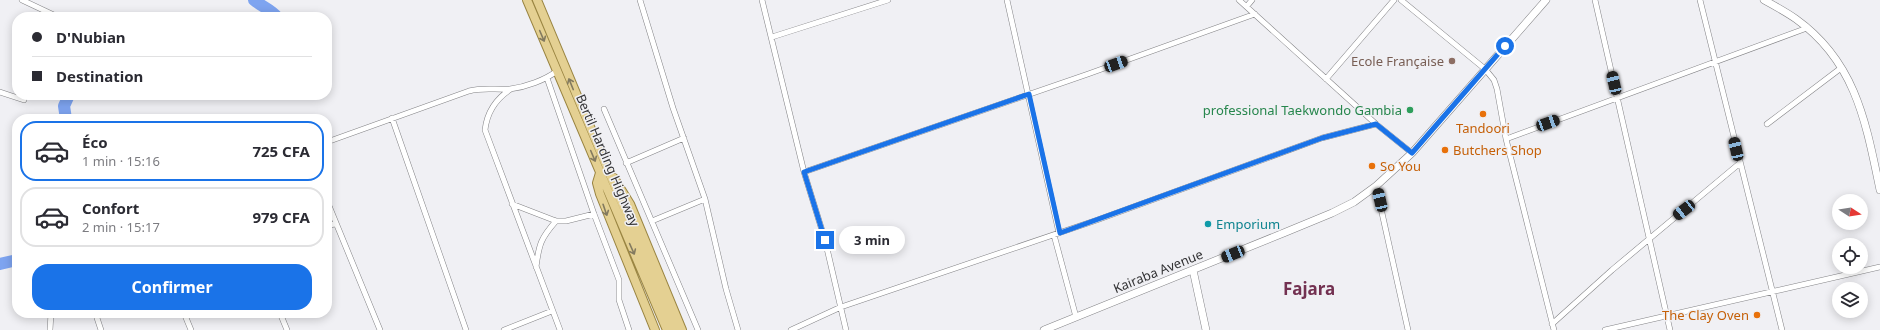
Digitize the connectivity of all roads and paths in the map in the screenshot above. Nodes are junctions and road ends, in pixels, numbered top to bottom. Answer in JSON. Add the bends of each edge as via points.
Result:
{"nodes":[{"id":1,"x":22,"y":0,"type":"edge"},
{"id":2,"x":527,"y":0,"type":"edge"},
{"id":3,"x":537,"y":0,"type":"edge"},
{"id":4,"x":640,"y":0,"type":"edge"},
{"id":5,"x":762,"y":0,"type":"edge"},
{"id":6,"x":888,"y":0,"type":"edge"},
{"id":7,"x":1006,"y":0,"type":"edge"},
{"id":8,"x":1239,"y":0,"type":"edge"},
{"id":9,"x":1252,"y":0,"type":"edge"},
{"id":10,"x":1394,"y":0,"type":"edge"},
{"id":11,"x":1401,"y":0,"type":"edge"},
{"id":12,"x":1546,"y":0,"type":"edge"},
{"id":13,"x":1595,"y":0,"type":"edge"},
{"id":14,"x":1700,"y":0,"type":"edge"},
{"id":15,"x":1764,"y":0,"type":"edge"},
{"id":16,"x":1247,"y":6,"type":"junction"},
{"id":17,"x":47,"y":12,"type":"edge"},
{"id":18,"x":1255,"y":14,"type":"junction"},
{"id":19,"x":1807,"y":28,"type":"junction"},
{"id":20,"x":772,"y":36,"type":"junction"},
{"id":21,"x":1716,"y":62,"type":"junction"},
{"id":22,"x":1841,"y":68,"type":"junction"},
{"id":23,"x":1485,"y":69,"type":"junction"},
{"id":24,"x":557,"y":71,"type":"junction"},
{"id":25,"x":547,"y":78,"type":"junction"},
{"id":26,"x":1326,"y":79,"type":"junction"},
{"id":27,"x":511,"y":89,"type":"junction"},
{"id":28,"x":0,"y":92,"type":"edge"},
{"id":29,"x":1029,"y":94,"type":"junction"},
{"id":30,"x":12,"y":96,"type":"edge"},
{"id":31,"x":1617,"y":97,"type":"junction"},
{"id":32,"x":604,"y":109,"type":"dead end"},
{"id":33,"x":392,"y":118,"type":"junction"},
{"id":34,"x":1376,"y":124,"type":"junction"},
{"id":35,"x":1767,"y":124,"type":"dead end"},
{"id":36,"x":684,"y":138,"type":"junction"},
{"id":37,"x":1506,"y":138,"type":"junction"},
{"id":38,"x":332,"y":140,"type":"edge"},
{"id":39,"x":1412,"y":153,"type":"junction"},
{"id":40,"x":626,"y":163,"type":"junction"},
{"id":41,"x":1740,"y":163,"type":"junction"},
{"id":42,"x":603,"y":171,"type":"junction"},
{"id":43,"x":804,"y":172,"type":"junction"},
{"id":44,"x":610,"y":186,"type":"junction"},
{"id":45,"x":1376,"y":186,"type":"junction"},
{"id":46,"x":1880,"y":190,"type":"edge"},
{"id":47,"x":705,"y":200,"type":"junction"},
{"id":48,"x":512,"y":204,"type":"junction"},
{"id":49,"x":332,"y":213,"type":"edge"},
{"id":50,"x":594,"y":214,"type":"junction"},
{"id":51,"x":556,"y":221,"type":"junction"},
{"id":52,"x":652,"y":221,"type":"junction"},
{"id":53,"x":336,"y":223,"type":"junction"},
{"id":54,"x":332,"y":225,"type":"edge"},
{"id":55,"x":1057,"y":234,"type":"junction"},
{"id":56,"x":1650,"y":237,"type":"junction"},
{"id":57,"x":1880,"y":267,"type":"edge"},
{"id":58,"x":536,"y":269,"type":"junction"},
{"id":59,"x":1193,"y":270,"type":"junction"},
{"id":60,"x":1771,"y":291,"type":"junction"},
{"id":61,"x":841,"y":307,"type":"junction"},
{"id":62,"x":552,"y":311,"type":"junction"},
{"id":63,"x":1666,"y":315,"type":"junction"},
{"id":64,"x":1076,"y":317,"type":"junction"},
{"id":65,"x":51,"y":318,"type":"edge"},
{"id":66,"x":97,"y":318,"type":"dead end"},
{"id":67,"x":186,"y":318,"type":"edge"},
{"id":68,"x":282,"y":318,"type":"edge"},
{"id":69,"x":1552,"y":324,"type":"junction"},
{"id":70,"x":50,"y":330,"type":"edge"},
{"id":71,"x":101,"y":330,"type":"edge"},
{"id":72,"x":191,"y":330,"type":"edge"},
{"id":73,"x":287,"y":330,"type":"edge"},
{"id":74,"x":380,"y":330,"type":"edge"},
{"id":75,"x":466,"y":330,"type":"edge"},
{"id":76,"x":504,"y":330,"type":"edge"},
{"id":77,"x":560,"y":330,"type":"edge"},
{"id":78,"x":629,"y":330,"type":"edge"},
{"id":79,"x":655,"y":330,"type":"edge"},
{"id":80,"x":667,"y":330,"type":"edge"},
{"id":81,"x":675,"y":330,"type":"edge"},
{"id":82,"x":682,"y":330,"type":"edge"},
{"id":83,"x":698,"y":330,"type":"edge"},
{"id":84,"x":738,"y":330,"type":"edge"},
{"id":85,"x":791,"y":330,"type":"edge"},
{"id":86,"x":846,"y":330,"type":"edge"},
{"id":87,"x":1044,"y":330,"type":"edge"},
{"id":88,"x":1206,"y":330,"type":"edge"},
{"id":89,"x":1408,"y":330,"type":"edge"},
{"id":90,"x":1554,"y":330,"type":"edge"},
{"id":91,"x":1604,"y":330,"type":"edge"},
{"id":92,"x":1670,"y":330,"type":"edge"},
{"id":93,"x":1782,"y":330,"type":"edge"}],
"edges":[{"from":1,"to":17,"type":"street"},
{"from":2,"to":24,"type":"main road","name":"Bertil Harding Highway","one_way":true},
{"from":42,"to":3,"type":"main road","name":"Bertil Harding Highway","one_way":true},
{"from":4,"to":36,"type":"street"},
{"from":5,"to":20,"type":"street"},
{"from":6,"to":20,"type":"street"},
{"from":7,"to":29,"type":"street"},
{"from":8,"to":16,"type":"street"},
{"from":9,"to":16,"type":"street"},
{"from":10,"to":26,"type":"street"},
{"from":11,"to":23,"type":"street"},
{"from":12,"to":23,"type":"street","name":"Kairaba Avenue"},
{"from":13,"to":31,"type":"street"},
{"from":14,"to":21,"type":"street"},
{"from":15,"to":19,"type":"street"},
{"from":16,"to":18,"type":"street"},
{"from":18,"to":26,"type":"street"},
{"from":18,"to":29,"type":"street"},
{"from":19,"to":21,"type":"street"},
{"from":19,"to":22,"type":"street"},
{"from":20,"to":43,"type":"street"},
{"from":21,"to":31,"type":"street"},
{"from":21,"to":41,"type":"street"},
{"from":22,"to":35,"type":"street"},
{"from":22,"to":46,"type":"street","via":[[1862,110]]},
{"from":23,"to":37,"type":"street","via":[[1494,80],[1497,89]]},
{"from":23,"to":39,"type":"street","name":"Kairaba Avenue"},
{"from":24,"to":25,"type":"street"},
{"from":24,"to":42,"type":"main road","name":"Bertil Harding Highway","one_way":true},
{"from":25,"to":27,"type":"street"},
{"from":25,"to":50,"type":"street"},
{"from":26,"to":34,"type":"street"},
{"from":27,"to":33,"type":"street","via":[[482,88]]},
{"from":27,"to":48,"type":"street","via":[[501,95],[494,104],[485,130]]},
{"from":28,"to":30,"type":"street"},
{"from":29,"to":43,"type":"street"},
{"from":29,"to":55,"type":"street"},
{"from":31,"to":37,"type":"street"},
{"from":31,"to":56,"type":"street"},
{"from":32,"to":40,"type":"street"},
{"from":33,"to":38,"type":"street"},
{"from":33,"to":75,"type":"street"},
{"from":34,"to":39,"type":"street"},
{"from":34,"to":55,"type":"street","via":[[1322,138]]},
{"from":36,"to":40,"type":"street"},
{"from":36,"to":47,"type":"street"},
{"from":37,"to":69,"type":"street"},
{"from":39,"to":45,"type":"street","name":"Kairaba Avenue"},
{"from":40,"to":52,"type":"street"},
{"from":41,"to":56,"type":"street"},
{"from":41,"to":60,"type":"street"},
{"from":42,"to":44,"type":"main road","name":"Bertil Harding Highway"},
{"from":42,"to":79,"type":"main road","one_way":true,"via":[[597,183],[604,205]]},
{"from":42,"to":82,"type":"main road","via":[[618,183],[630,204]]},
{"from":43,"to":61,"type":"street","via":[[825,240]]},
{"from":44,"to":80,"type":"main road","name":"Bertil Harding Highway","one_way":true},
{"from":44,"to":81,"type":"main road","name":"Bertil Harding Highway"},
{"from":45,"to":59,"type":"street","name":"Kairaba Avenue","via":[[1354,202],[1332,213]]},
{"from":45,"to":89,"type":"street"},
{"from":47,"to":52,"type":"street"},
{"from":47,"to":84,"type":"street"},
{"from":48,"to":51,"type":"street"},
{"from":48,"to":58,"type":"street"},
{"from":49,"to":53,"type":"street"},
{"from":50,"to":51,"type":"street"},
{"from":50,"to":78,"type":"street","via":[[619,280],[619,300]]},
{"from":51,"to":58,"type":"street","via":[[543,236]]},
{"from":52,"to":83,"type":"street"},
{"from":53,"to":54,"type":"street"},
{"from":53,"to":74,"type":"street"},
{"from":55,"to":61,"type":"street"},
{"from":55,"to":64,"type":"street"},
{"from":56,"to":63,"type":"street"},
{"from":56,"to":69,"type":"street"},
{"from":57,"to":60,"type":"street"},
{"from":58,"to":62,"type":"street"},
{"from":59,"to":64,"type":"street","name":"Kairaba Avenue"},
{"from":59,"to":88,"type":"street"},
{"from":60,"to":63,"type":"street"},
{"from":60,"to":93,"type":"street"},
{"from":61,"to":85,"type":"street"},
{"from":61,"to":86,"type":"street"},
{"from":62,"to":76,"type":"street"},
{"from":62,"to":77,"type":"street"},
{"from":63,"to":91,"type":"street"},
{"from":63,"to":92,"type":"street"},
{"from":64,"to":87,"type":"street","name":"Kairaba Avenue"},
{"from":65,"to":70,"type":"street"},
{"from":66,"to":71,"type":"street"},
{"from":67,"to":72,"type":"street"},
{"from":68,"to":73,"type":"street"},
{"from":69,"to":90,"type":"street"}]}
